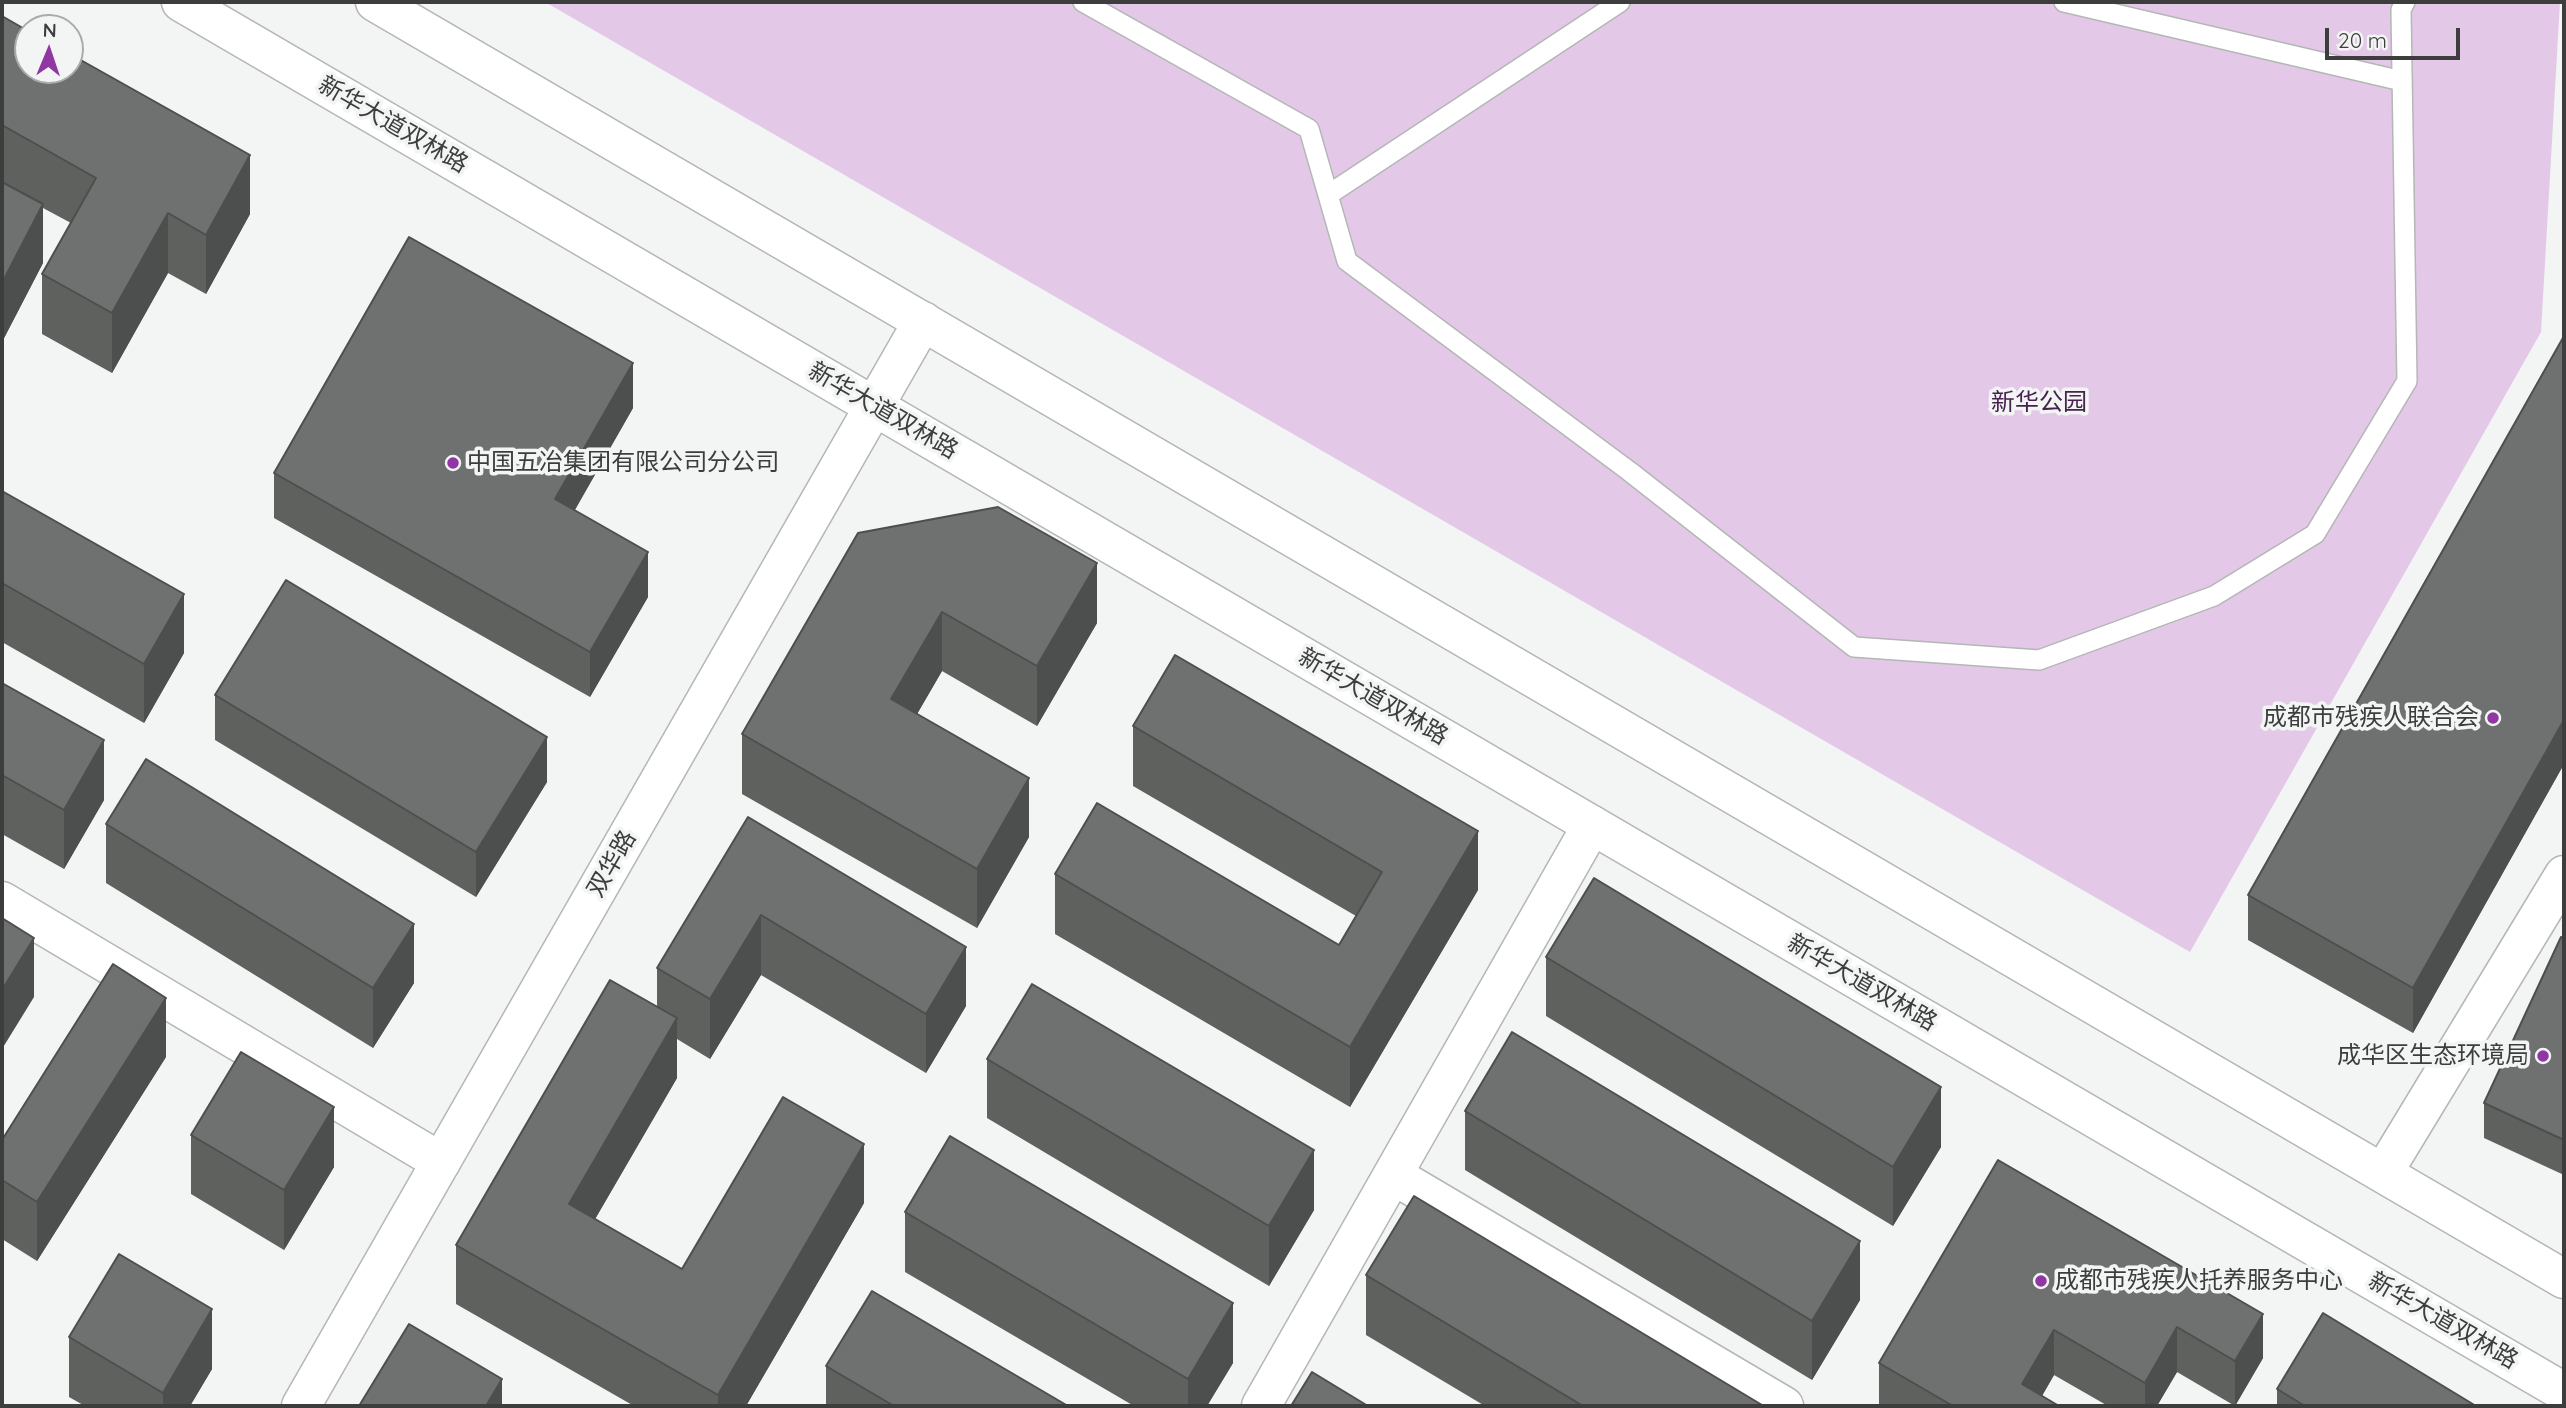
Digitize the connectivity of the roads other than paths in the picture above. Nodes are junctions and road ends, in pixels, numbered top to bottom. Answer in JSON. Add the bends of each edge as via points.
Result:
{"nodes":[{"id":1,"x":181,"y":2,"type":"edge"},
{"id":2,"x":375,"y":2,"type":"edge"},
{"id":3,"x":1083,"y":2,"type":"edge"},
{"id":4,"x":1620,"y":2,"type":"edge"},
{"id":5,"x":2064,"y":2,"type":"edge"},
{"id":6,"x":2405,"y":2,"type":"edge"},
{"id":7,"x":2402,"y":81,"type":"junction"},
{"id":8,"x":1328,"y":194,"type":"junction"},
{"id":9,"x":923,"y":321,"type":"junction"},
{"id":10,"x":873,"y":405,"type":"junction"},
{"id":11,"x":1592,"y":825,"type":"junction"},
{"id":12,"x":2564,"y":875,"type":"edge"},
{"id":13,"x":2,"y":901,"type":"edge"},
{"id":14,"x":441,"y":1162,"type":"junction"},
{"id":15,"x":2383,"y":1173,"type":"junction"},
{"id":16,"x":1393,"y":1175,"type":"junction"},
{"id":17,"x":2564,"y":1279,"type":"edge"},
{"id":18,"x":2564,"y":1392,"type":"edge"},
{"id":19,"x":300,"y":1406,"type":"edge"},
{"id":20,"x":1261,"y":1406,"type":"edge"},
{"id":21,"x":1784,"y":1406,"type":"edge"}],
"edges":[{"from":1,"to":10,"type":"main road","name":"新华大道双林路"},
{"from":2,"to":9,"type":"main road"},
{"from":3,"to":8,"type":"lane","via":[[1309,129]]},
{"from":4,"to":8,"type":"lane"},
{"from":5,"to":7,"type":"lane"},
{"from":6,"to":7,"type":"lane","via":[[2400,10]]},
{"from":7,"to":8,"type":"lane","via":[[2407,381],[2315,534],[2214,596],[2039,660],[1854,647],[1629,471],[1347,261]]},
{"from":9,"to":10,"type":"main road","name":"双华路"},
{"from":9,"to":15,"type":"main road"},
{"from":10,"to":11,"type":"main road","name":"新华大道双林路"},
{"from":10,"to":14,"type":"main road","name":"双华路"},
{"from":11,"to":16,"type":"main road"},
{"from":11,"to":18,"type":"main road","name":"新华大道双林路"},
{"from":12,"to":15,"type":"main road"},
{"from":13,"to":14,"type":"main road"},
{"from":14,"to":19,"type":"main road","name":"双华路"},
{"from":15,"to":17,"type":"main road"},
{"from":16,"to":20,"type":"main road"},
{"from":16,"to":21,"type":"main road"}]}
